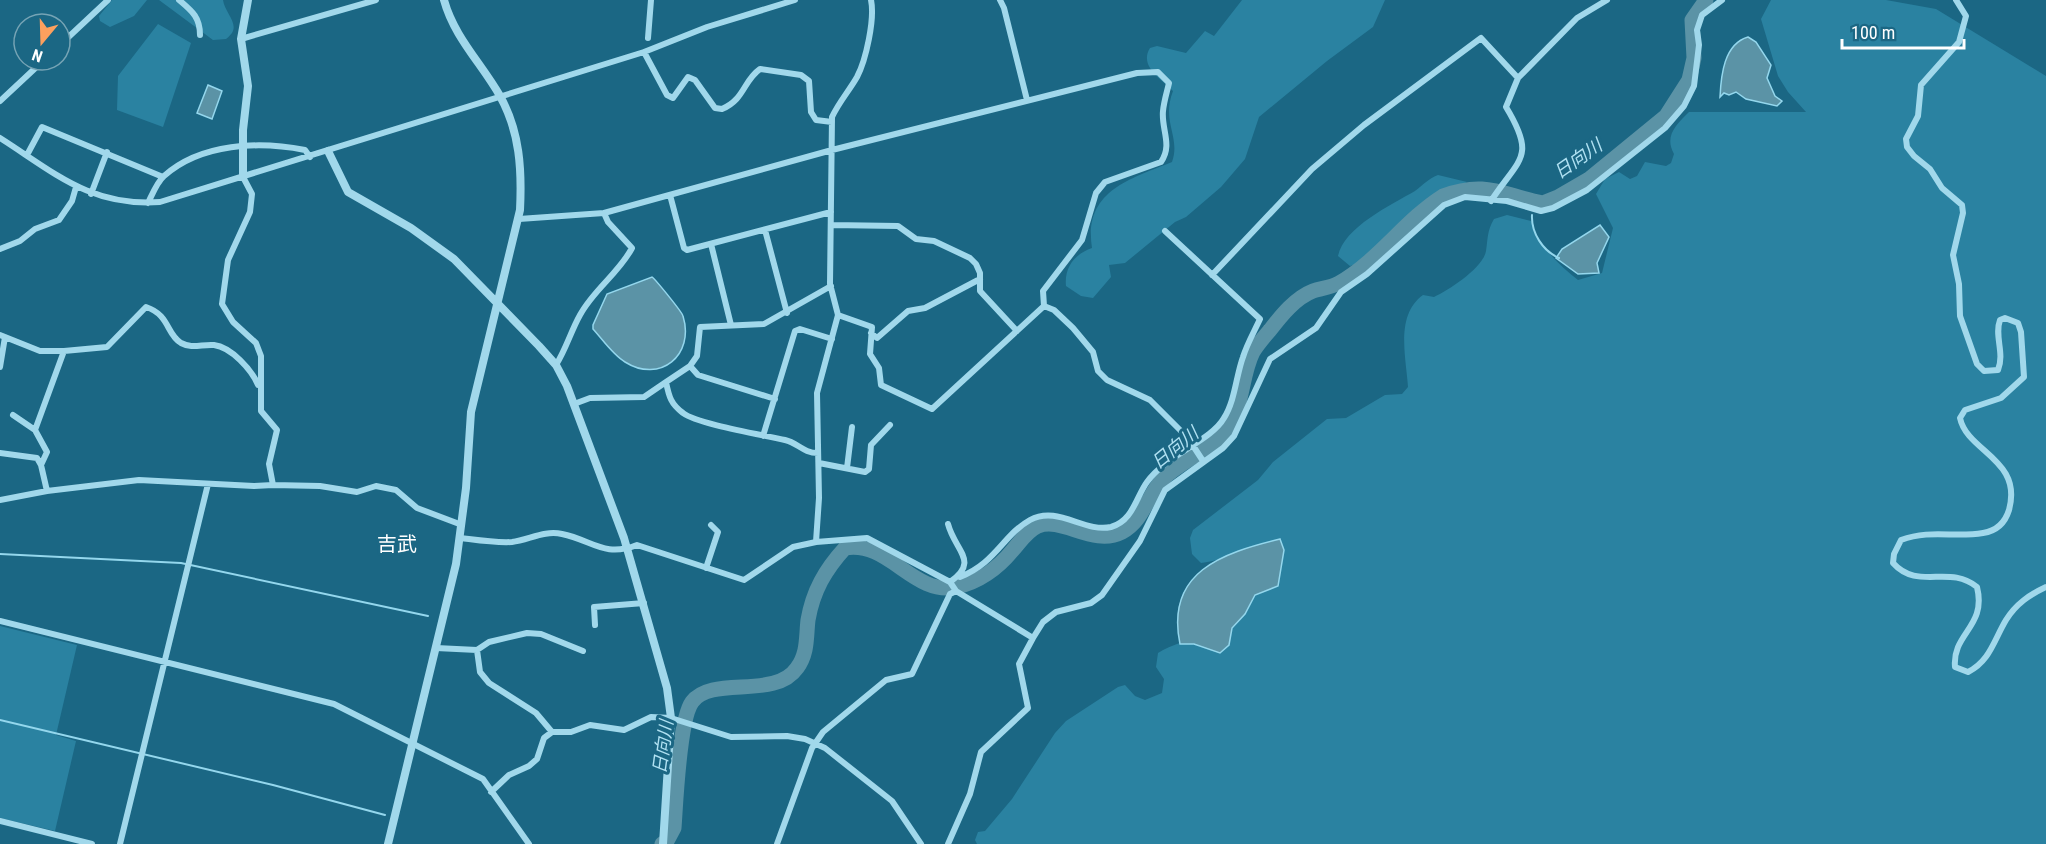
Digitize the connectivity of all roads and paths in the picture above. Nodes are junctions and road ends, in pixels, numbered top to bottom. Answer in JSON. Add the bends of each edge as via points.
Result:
{"nodes":[{"id":1,"x":108,"y":0,"type":"edge"},
{"id":2,"x":179,"y":0,"type":"edge"},
{"id":3,"x":248,"y":0,"type":"edge"},
{"id":4,"x":376,"y":0,"type":"edge"},
{"id":5,"x":444,"y":0,"type":"edge"},
{"id":6,"x":651,"y":0,"type":"edge"},
{"id":7,"x":795,"y":0,"type":"edge"},
{"id":8,"x":871,"y":0,"type":"edge"},
{"id":9,"x":1000,"y":0,"type":"edge"},
{"id":10,"x":1606,"y":0,"type":"edge"},
{"id":11,"x":1722,"y":0,"type":"edge"},
{"id":12,"x":1956,"y":0,"type":"edge"},
{"id":13,"x":72,"y":34,"type":"edge"},
{"id":14,"x":200,"y":35,"type":"dead end"},
{"id":15,"x":648,"y":38,"type":"dead end"},
{"id":16,"x":241,"y":39,"type":"junction"},
{"id":17,"x":644,"y":52,"type":"junction"},
{"id":18,"x":31,"y":72,"type":"edge"},
{"id":19,"x":1518,"y":78,"type":"junction"},
{"id":20,"x":500,"y":95,"type":"junction"},
{"id":21,"x":1027,"y":100,"type":"junction"},
{"id":22,"x":0,"y":101,"type":"edge"},
{"id":23,"x":832,"y":122,"type":"junction"},
{"id":24,"x":0,"y":138,"type":"edge"},
{"id":25,"x":242,"y":146,"type":"junction"},
{"id":26,"x":832,"y":150,"type":"junction"},
{"id":27,"x":328,"y":151,"type":"junction"},
{"id":28,"x":106,"y":153,"type":"junction"},
{"id":29,"x":27,"y":155,"type":"junction"},
{"id":30,"x":310,"y":157,"type":"junction"},
{"id":31,"x":163,"y":177,"type":"junction"},
{"id":32,"x":243,"y":177,"type":"junction"},
{"id":33,"x":76,"y":187,"type":"junction"},
{"id":34,"x":91,"y":194,"type":"junction"},
{"id":35,"x":670,"y":195,"type":"junction"},
{"id":36,"x":1491,"y":201,"type":"junction"},
{"id":37,"x":148,"y":203,"type":"junction"},
{"id":38,"x":831,"y":212,"type":"junction"},
{"id":39,"x":604,"y":213,"type":"junction"},
{"id":40,"x":519,"y":219,"type":"junction"},
{"id":41,"x":831,"y":225,"type":"junction"},
{"id":42,"x":765,"y":230,"type":"junction"},
{"id":43,"x":1165,"y":231,"type":"dead end"},
{"id":44,"x":711,"y":244,"type":"junction"},
{"id":45,"x":0,"y":249,"type":"edge"},
{"id":46,"x":1212,"y":275,"type":"junction"},
{"id":47,"x":980,"y":279,"type":"junction"},
{"id":48,"x":831,"y":286,"type":"junction"},
{"id":49,"x":498,"y":303,"type":"junction"},
{"id":50,"x":1044,"y":306,"type":"junction"},
{"id":51,"x":787,"y":313,"type":"junction"},
{"id":52,"x":838,"y":315,"type":"junction"},
{"id":53,"x":731,"y":325,"type":"junction"},
{"id":54,"x":1017,"y":331,"type":"junction"},
{"id":55,"x":872,"y":333,"type":"junction"},
{"id":56,"x":3,"y":336,"type":"edge"},
{"id":57,"x":832,"y":339,"type":"junction"},
{"id":58,"x":64,"y":351,"type":"junction"},
{"id":59,"x":556,"y":365,"type":"junction"},
{"id":60,"x":690,"y":366,"type":"junction"},
{"id":61,"x":0,"y":367,"type":"edge"},
{"id":62,"x":666,"y":382,"type":"junction"},
{"id":63,"x":260,"y":388,"type":"junction"},
{"id":64,"x":775,"y":399,"type":"junction"},
{"id":65,"x":574,"y":404,"type":"junction"},
{"id":66,"x":14,"y":415,"type":"dead end"},
{"id":67,"x":890,"y":425,"type":"dead end"},
{"id":68,"x":852,"y":427,"type":"dead end"},
{"id":69,"x":35,"y":430,"type":"junction"},
{"id":70,"x":764,"y":436,"type":"junction"},
{"id":71,"x":1192,"y":444,"type":"junction"},
{"id":72,"x":0,"y":453,"type":"edge"},
{"id":73,"x":818,"y":453,"type":"junction"},
{"id":74,"x":1203,"y":461,"type":"junction"},
{"id":75,"x":819,"y":463,"type":"junction"},
{"id":76,"x":40,"y":465,"type":"junction"},
{"id":77,"x":847,"y":468,"type":"junction"},
{"id":78,"x":208,"y":484,"type":"junction"},
{"id":79,"x":273,"y":485,"type":"junction"},
{"id":80,"x":47,"y":491,"type":"junction"},
{"id":81,"x":0,"y":500,"type":"edge"},
{"id":82,"x":948,"y":524,"type":"dead end"},
{"id":83,"x":462,"y":525,"type":"junction"},
{"id":84,"x":711,"y":525,"type":"dead end"},
{"id":85,"x":461,"y":538,"type":"junction"},
{"id":86,"x":816,"y":542,"type":"junction"},
{"id":87,"x":628,"y":549,"type":"junction"},
{"id":88,"x":706,"y":568,"type":"junction"},
{"id":89,"x":960,"y":577,"type":"junction"},
{"id":90,"x":950,"y":582,"type":"junction"},
{"id":91,"x":2046,"y":587,"type":"edge"},
{"id":92,"x":956,"y":591,"type":"junction"},
{"id":93,"x":644,"y":603,"type":"junction"},
{"id":94,"x":0,"y":621,"type":"edge"},
{"id":95,"x":595,"y":625,"type":"dead end"},
{"id":96,"x":1033,"y":638,"type":"junction"},
{"id":97,"x":436,"y":648,"type":"junction"},
{"id":98,"x":477,"y":650,"type":"junction"},
{"id":99,"x":583,"y":651,"type":"dead end"},
{"id":100,"x":164,"y":661,"type":"junction"},
{"id":101,"x":674,"y":719,"type":"junction"},
{"id":102,"x":552,"y":732,"type":"junction"},
{"id":103,"x":412,"y":743,"type":"junction"},
{"id":104,"x":815,"y":744,"type":"junction"},
{"id":105,"x":492,"y":792,"type":"junction"},
{"id":106,"x":0,"y":821,"type":"edge"},
{"id":107,"x":92,"y":844,"type":"edge"},
{"id":108,"x":120,"y":844,"type":"edge"},
{"id":109,"x":388,"y":844,"type":"edge"},
{"id":110,"x":529,"y":844,"type":"edge"},
{"id":111,"x":663,"y":844,"type":"edge"},
{"id":112,"x":777,"y":844,"type":"edge"},
{"id":113,"x":921,"y":844,"type":"edge"},
{"id":114,"x":948,"y":844,"type":"edge"}],
"edges":[{"from":1,"to":13,"type":"street"},
{"from":2,"to":14,"type":"street","via":[[194,12],[200,23]]},
{"from":3,"to":16,"type":"street"},
{"from":4,"to":16,"type":"street"},
{"from":5,"to":20,"type":"street","via":[[454,27]]},
{"from":6,"to":15,"type":"street"},
{"from":7,"to":17,"type":"street","via":[[707,27]]},
{"from":8,"to":23,"type":"street","via":[[869,40],[858,76],[839,100]]},
{"from":9,"to":21,"type":"street"},
{"from":10,"to":19,"type":"street","via":[[1577,18]]},
{"from":11,"to":36,"type":"street","via":[[1702,15],[1697,30],[1694,86],[1684,106],[1649,143],[1587,190],[1553,208],[1540,211],[1507,201]]},
{"from":12,"to":91,"type":"street","via":[[1966,16],[1959,42],[1921,85],[1918,116],[1906,139],[1914,156],[1962,205],[1953,255],[1960,316],[1977,364],[1984,371],[1998,370],[2002,361],[1997,327],[2000,320],[2018,323],[2021,332],[2024,377],[2001,398],[1965,410],[1960,418],[1969,434],[2000,463],[2010,488],[2011,504],[2007,518],[1998,528],[1983,533],[1919,533],[1901,540],[1893,563],[1902,573],[1918,578],[1960,577],[1977,587],[1981,603],[1978,615],[1954,658],[1955,667],[1968,672],[1984,661],[2018,605]]},
{"from":16,"to":25,"type":"street","via":[[248,86]]},
{"from":17,"to":20,"type":"street"},
{"from":17,"to":23,"type":"street","via":[[667,95],[673,98],[688,77],[695,80],[715,108],[722,109],[742,96],[752,74],[760,69],[801,75],[809,81],[811,112],[816,120]]},
{"from":18,"to":22,"type":"street"},
{"from":19,"to":36,"type":"street","via":[[1506,107],[1521,137],[1523,156]]},
{"from":19,"to":46,"type":"street","via":[[1481,38],[1364,124],[1312,169]]},
{"from":20,"to":27,"type":"street"},
{"from":20,"to":40,"type":"street","via":[[520,154]]},
{"from":21,"to":26,"type":"street"},
{"from":21,"to":50,"type":"street","via":[[1151,71],[1170,83],[1163,113],[1165,156],[1161,162],[1105,182],[1096,193],[1082,240],[1044,291]]},
{"from":23,"to":26,"type":"street"},
{"from":24,"to":29,"type":"street"},
{"from":25,"to":30,"type":"street","via":[[289,147],[305,150]]},
{"from":25,"to":31,"type":"street","via":[[219,148],[188,160]]},
{"from":25,"to":32,"type":"street"},
{"from":26,"to":35,"type":"street"},
{"from":26,"to":38,"type":"street"},
{"from":27,"to":30,"type":"street"},
{"from":27,"to":49,"type":"street","via":[[348,192],[438,246]]},
{"from":28,"to":29,"type":"street","via":[[42,127]]},
{"from":28,"to":31,"type":"street"},
{"from":28,"to":34,"type":"street"},
{"from":29,"to":33,"type":"street"},
{"from":30,"to":32,"type":"street"},
{"from":31,"to":37,"type":"street"},
{"from":32,"to":37,"type":"street"},
{"from":32,"to":63,"type":"street","via":[[252,194],[250,212],[228,260],[222,304],[233,322],[256,343],[261,356]]},
{"from":33,"to":34,"type":"street"},
{"from":33,"to":45,"type":"street","via":[[59,220]]},
{"from":34,"to":37,"type":"street","via":[[126,203]]},
{"from":35,"to":39,"type":"street"},
{"from":35,"to":44,"type":"street","via":[[684,248]]},
{"from":36,"to":74,"type":"street","via":[[1465,197],[1444,205],[1341,292],[1316,328],[1270,359],[1234,436]]},
{"from":38,"to":41,"type":"street"},
{"from":38,"to":42,"type":"street"},
{"from":39,"to":40,"type":"street"},
{"from":39,"to":59,"type":"street","via":[[632,248],[625,262],[602,284],[580,315]]},
{"from":40,"to":49,"type":"street"},
{"from":41,"to":47,"type":"street","via":[[898,226],[916,238],[970,258]]},
{"from":41,"to":48,"type":"street"},
{"from":42,"to":44,"type":"street"},
{"from":42,"to":51,"type":"street"},
{"from":43,"to":46,"type":"street"},
{"from":44,"to":53,"type":"street"},
{"from":46,"to":71,"type":"street","via":[[1260,319],[1243,356],[1225,418]]},
{"from":47,"to":54,"type":"street","via":[[980,291]]},
{"from":47,"to":55,"type":"street","via":[[925,308],[908,311],[877,338]]},
{"from":48,"to":51,"type":"street"},
{"from":48,"to":52,"type":"street"},
{"from":49,"to":59,"type":"street"},
{"from":49,"to":83,"type":"street","via":[[471,412]]},
{"from":50,"to":54,"type":"street"},
{"from":50,"to":71,"type":"street","via":[[1073,328],[1093,352],[1098,371],[1107,380],[1150,400]]},
{"from":51,"to":53,"type":"street","via":[[764,324]]},
{"from":52,"to":55,"type":"street","via":[[872,327]]},
{"from":52,"to":57,"type":"street"},
{"from":53,"to":60,"type":"street","via":[[700,327],[697,356]]},
{"from":54,"to":55,"type":"street","via":[[932,409],[881,385],[879,368],[870,354]]},
{"from":56,"to":58,"type":"street","via":[[40,351]]},
{"from":56,"to":61,"type":"street"},
{"from":57,"to":64,"type":"street","via":[[800,329],[795,331]]},
{"from":57,"to":73,"type":"street","via":[[817,393]]},
{"from":58,"to":63,"type":"street","via":[[107,346],[146,307],[159,311],[179,342],[192,347],[215,345],[230,351]]},
{"from":58,"to":69,"type":"street"},
{"from":59,"to":65,"type":"street"},
{"from":60,"to":62,"type":"street"},
{"from":60,"to":64,"type":"street","via":[[698,375]]},
{"from":62,"to":65,"type":"street","via":[[644,397],[590,398]]},
{"from":62,"to":70,"type":"street","via":[[670,402],[685,415]]},
{"from":63,"to":79,"type":"street","via":[[261,411],[277,430],[269,464]]},
{"from":64,"to":70,"type":"street"},
{"from":65,"to":87,"type":"street"},
{"from":66,"to":69,"type":"street"},
{"from":67,"to":77,"type":"street","via":[[871,445],[869,469],[865,472]]},
{"from":68,"to":77,"type":"street"},
{"from":69,"to":76,"type":"street","via":[[47,452]]},
{"from":70,"to":73,"type":"street"},
{"from":71,"to":74,"type":"street"},
{"from":71,"to":89,"type":"street","via":[[1147,481],[1125,520],[1111,527],[1060,516],[1030,520],[986,563]]},
{"from":72,"to":76,"type":"street","via":[[37,458]]},
{"from":73,"to":75,"type":"street"},
{"from":74,"to":96,"type":"street","via":[[1165,490],[1140,542],[1102,595],[1091,603],[1056,612],[1043,622]]},
{"from":75,"to":77,"type":"street"},
{"from":75,"to":86,"type":"street"},
{"from":76,"to":80,"type":"street"},
{"from":78,"to":79,"type":"street"},
{"from":78,"to":80,"type":"street","via":[[139,480]]},
{"from":78,"to":100,"type":"street"},
{"from":79,"to":83,"type":"street","via":[[357,492],[376,486],[396,490],[417,508]]},
{"from":80,"to":81,"type":"street"},
{"from":82,"to":89,"type":"street","via":[[965,559]]},
{"from":83,"to":85,"type":"street"},
{"from":84,"to":88,"type":"street","via":[[718,532]]},
{"from":85,"to":87,"type":"street","via":[[511,542],[547,532],[561,533],[597,547]]},
{"from":85,"to":97,"type":"street"},
{"from":86,"to":88,"type":"street","via":[[793,548],[744,580]]},
{"from":86,"to":90,"type":"street","via":[[867,538]]},
{"from":87,"to":88,"type":"street","via":[[637,545]]},
{"from":87,"to":93,"type":"street"},
{"from":89,"to":90,"type":"street"},
{"from":90,"to":92,"type":"street"},
{"from":92,"to":96,"type":"street"},
{"from":92,"to":104,"type":"street","via":[[950,594],[912,674],[886,680],[848,710]]},
{"from":93,"to":95,"type":"street","via":[[594,607]]},
{"from":93,"to":101,"type":"street"},
{"from":94,"to":100,"type":"street"},
{"from":96,"to":114,"type":"street","via":[[1019,664],[1028,708],[981,752],[970,794]]},
{"from":97,"to":98,"type":"street"},
{"from":97,"to":103,"type":"street"},
{"from":98,"to":99,"type":"street","via":[[489,642],[527,633],[541,634]]},
{"from":98,"to":102,"type":"street","via":[[480,672],[489,683],[536,713]]},
{"from":100,"to":103,"type":"street","via":[[334,704]]},
{"from":100,"to":108,"type":"street"},
{"from":101,"to":102,"type":"street","via":[[651,717],[624,730],[590,725],[570,732]]},
{"from":101,"to":104,"type":"street","via":[[731,737],[787,736]]},
{"from":101,"to":111,"type":"street"},
{"from":102,"to":105,"type":"street","via":[[544,738],[537,759],[509,775]]},
{"from":103,"to":105,"type":"street","via":[[483,779]]},
{"from":103,"to":109,"type":"street"},
{"from":104,"to":112,"type":"street"},
{"from":104,"to":113,"type":"street","via":[[892,801]]},
{"from":105,"to":110,"type":"street"},
{"from":106,"to":107,"type":"street"}]}
